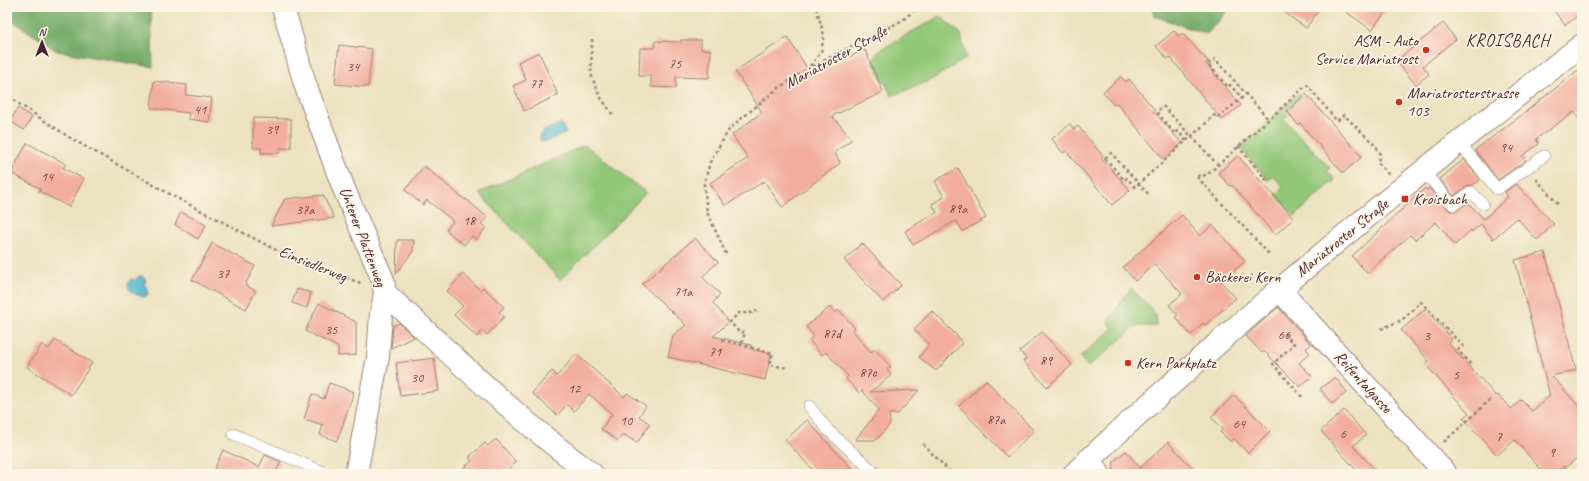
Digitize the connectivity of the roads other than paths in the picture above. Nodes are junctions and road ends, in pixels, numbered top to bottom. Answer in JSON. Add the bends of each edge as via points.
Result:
{"nodes":[{"id":1,"x":283,"y":7,"type":"edge"},
{"id":2,"x":1582,"y":45,"type":"edge"},
{"id":3,"x":1459,"y":142,"type":"junction"},
{"id":4,"x":1544,"y":156,"type":"dead end"},
{"id":5,"x":1421,"y":172,"type":"junction"},
{"id":6,"x":1483,"y":204,"type":"dead end"},
{"id":7,"x":1283,"y":288,"type":"junction"},
{"id":8,"x":385,"y":293,"type":"junction"},
{"id":9,"x":809,"y":406,"type":"dead end"},
{"id":10,"x":233,"y":434,"type":"dead end"},
{"id":11,"x":1087,"y":469,"type":"edge"},
{"id":12,"x":328,"y":474,"type":"edge"},
{"id":13,"x":356,"y":474,"type":"edge"},
{"id":14,"x":592,"y":474,"type":"edge"},
{"id":15,"x":876,"y":474,"type":"edge"},
{"id":16,"x":1446,"y":474,"type":"edge"}],
"edges":[{"from":1,"to":8,"type":"street","name":"Unterer Plattenweg","via":[[305,84],[344,189],[383,280]]},
{"from":2,"to":3,"type":"street","name":"Mariatroster Straße"},
{"from":3,"to":4,"type":"lane","via":[[1497,189]]},
{"from":3,"to":5,"type":"street","name":"Mariatroster Straße"},
{"from":5,"to":6,"type":"lane","via":[[1453,205],[1471,192]]},
{"from":5,"to":7,"type":"street","name":"Mariatroster Straße"},
{"from":7,"to":11,"type":"street","name":"Mariatroster Straße","via":[[1181,376]]},
{"from":7,"to":16,"type":"street","name":"Reifentalgasse","via":[[1289,300]]},
{"from":8,"to":13,"type":"street","name":"Unterer Plattenweg","via":[[378,357]]},
{"from":8,"to":14,"type":"street","via":[[508,406]]},
{"from":9,"to":15,"type":"lane","via":[[827,428]]},
{"from":10,"to":12,"type":"lane"}]}
